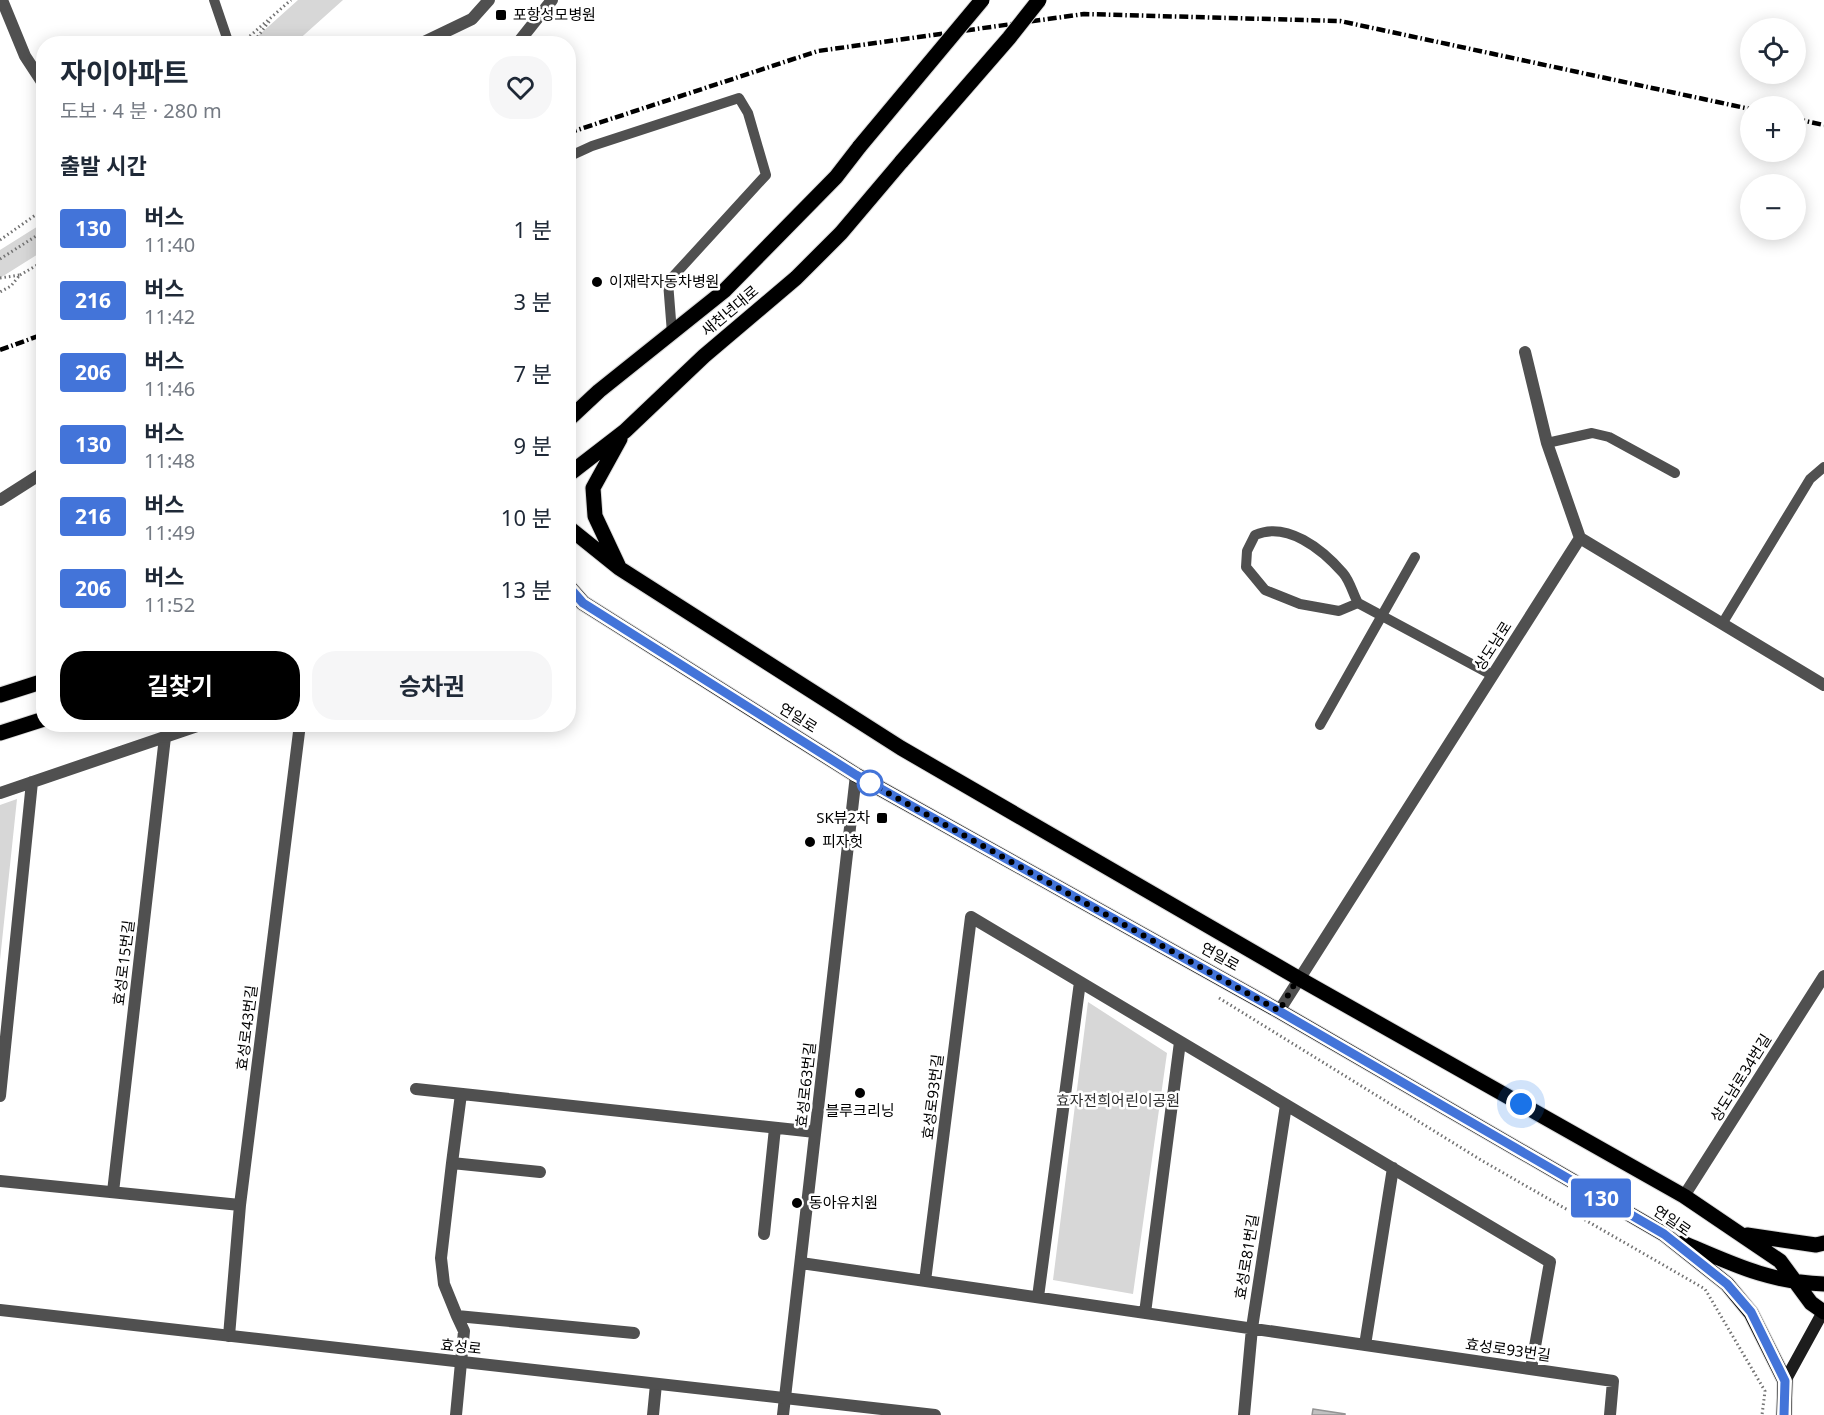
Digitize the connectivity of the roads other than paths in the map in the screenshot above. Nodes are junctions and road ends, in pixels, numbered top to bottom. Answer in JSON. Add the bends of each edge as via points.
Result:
{"nodes":[{"id":1,"x":2,"y":0,"type":"edge"},
{"id":2,"x":214,"y":0,"type":"edge"},
{"id":3,"x":489,"y":0,"type":"edge"},
{"id":4,"x":552,"y":0,"type":"edge"},
{"id":5,"x":982,"y":0,"type":"edge"},
{"id":6,"x":1039,"y":0,"type":"edge"},
{"id":7,"x":226,"y":36,"type":"edge"},
{"id":8,"x":437,"y":36,"type":"edge"},
{"id":9,"x":523,"y":36,"type":"edge"},
{"id":10,"x":36,"y":73,"type":"edge"},
{"id":11,"x":576,"y":153,"type":"edge"},
{"id":12,"x":672,"y":333,"type":"junction"},
{"id":13,"x":1525,"y":352,"type":"dead end"},
{"id":14,"x":585,"y":404,"type":"junction"},
{"id":15,"x":576,"y":406,"type":"edge"},
{"id":16,"x":576,"y":412,"type":"edge"},
{"id":17,"x":625,"y":431,"type":"junction"},
{"id":18,"x":1547,"y":443,"type":"junction"},
{"id":19,"x":1824,"y":467,"type":"edge"},
{"id":20,"x":576,"y":469,"type":"edge"},
{"id":21,"x":1675,"y":473,"type":"dead end"},
{"id":22,"x":36,"y":477,"type":"edge"},
{"id":23,"x":0,"y":500,"type":"edge"},
{"id":24,"x":576,"y":533,"type":"edge"},
{"id":25,"x":1580,"y":538,"type":"junction"},
{"id":26,"x":1416,"y":557,"type":"dead end"},
{"id":27,"x":619,"y":568,"type":"junction"},
{"id":28,"x":576,"y":601,"type":"edge"},
{"id":29,"x":1358,"y":603,"type":"junction"},
{"id":30,"x":1382,"y":618,"type":"junction"},
{"id":31,"x":1722,"y":624,"type":"junction"},
{"id":32,"x":1492,"y":675,"type":"junction"},
{"id":33,"x":36,"y":683,"type":"edge"},
{"id":34,"x":1824,"y":685,"type":"edge"},
{"id":35,"x":0,"y":694,"type":"edge"},
{"id":36,"x":36,"y":722,"type":"edge"},
{"id":37,"x":1320,"y":725,"type":"dead end"},
{"id":38,"x":180,"y":732,"type":"edge"},
{"id":39,"x":299,"y":732,"type":"edge"},
{"id":40,"x":0,"y":733,"type":"edge"},
{"id":41,"x":165,"y":737,"type":"junction"},
{"id":42,"x":856,"y":775,"type":"junction"},
{"id":43,"x":32,"y":782,"type":"junction"},
{"id":44,"x":0,"y":793,"type":"edge"},
{"id":45,"x":1824,"y":976,"type":"edge"},
{"id":46,"x":1298,"y":978,"type":"junction"},
{"id":47,"x":1080,"y":982,"type":"junction"},
{"id":48,"x":1279,"y":1011,"type":"junction"},
{"id":49,"x":1180,"y":1042,"type":"junction"},
{"id":50,"x":416,"y":1089,"type":"dead end"},
{"id":51,"x":461,"y":1094,"type":"junction"},
{"id":52,"x":0,"y":1096,"type":"edge"},
{"id":53,"x":1286,"y":1105,"type":"junction"},
{"id":54,"x":775,"y":1128,"type":"junction"},
{"id":55,"x":816,"y":1132,"type":"junction"},
{"id":56,"x":452,"y":1163,"type":"junction"},
{"id":57,"x":1393,"y":1168,"type":"junction"},
{"id":58,"x":540,"y":1172,"type":"dead end"},
{"id":59,"x":0,"y":1181,"type":"edge"},
{"id":60,"x":112,"y":1192,"type":"junction"},
{"id":61,"x":1684,"y":1196,"type":"junction"},
{"id":62,"x":240,"y":1205,"type":"junction"},
{"id":63,"x":764,"y":1234,"type":"dead end"},
{"id":64,"x":1664,"y":1234,"type":"junction"},
{"id":65,"x":1744,"y":1235,"type":"junction"},
{"id":66,"x":1824,"y":1243,"type":"edge"},
{"id":67,"x":801,"y":1263,"type":"junction"},
{"id":68,"x":925,"y":1281,"type":"junction"},
{"id":69,"x":1796,"y":1283,"type":"junction"},
{"id":70,"x":1824,"y":1284,"type":"edge"},
{"id":71,"x":1038,"y":1297,"type":"junction"},
{"id":72,"x":0,"y":1310,"type":"edge"},
{"id":73,"x":1824,"y":1311,"type":"edge"},
{"id":74,"x":1145,"y":1313,"type":"junction"},
{"id":75,"x":457,"y":1316,"type":"junction"},
{"id":76,"x":1252,"y":1328,"type":"junction"},
{"id":77,"x":634,"y":1333,"type":"dead end"},
{"id":78,"x":229,"y":1336,"type":"junction"},
{"id":79,"x":1365,"y":1345,"type":"junction"},
{"id":80,"x":462,"y":1362,"type":"junction"},
{"id":81,"x":1531,"y":1369,"type":"junction"},
{"id":82,"x":1785,"y":1381,"type":"junction"},
{"id":83,"x":656,"y":1384,"type":"junction"},
{"id":84,"x":785,"y":1398,"type":"junction"},
{"id":85,"x":919,"y":1414,"type":"edge"},
{"id":86,"x":456,"y":1415,"type":"edge"},
{"id":87,"x":653,"y":1415,"type":"edge"},
{"id":88,"x":783,"y":1415,"type":"edge"},
{"id":89,"x":935,"y":1415,"type":"edge"},
{"id":90,"x":1244,"y":1415,"type":"edge"},
{"id":91,"x":1610,"y":1415,"type":"edge"},
{"id":92,"x":1784,"y":1415,"type":"edge"}],
"edges":[{"from":1,"to":10,"type":"street"},
{"from":2,"to":7,"type":"lane"},
{"from":3,"to":8,"type":"street","via":[[472,19]]},
{"from":4,"to":9,"type":"street"},
{"from":5,"to":12,"type":"main road","name":"새천년대로","bridge":true,"via":[[836,177],[724,291]]},
{"from":6,"to":17,"type":"main road","name":"새천년대로","bridge":true,"via":[[841,232],[796,278],[704,356]]},
{"from":11,"to":12,"type":"lane","via":[[739,98],[748,113],[766,175],[668,282]]},
{"from":12,"to":14,"type":"main road","name":"새천년대로"},
{"from":13,"to":18,"type":"street"},
{"from":14,"to":15,"type":"main road"},
{"from":14,"to":16,"type":"main road","name":"새천년대로"},
{"from":17,"to":20,"type":"main road","name":"새천년대로"},
{"from":17,"to":27,"type":"main road","via":[[593,488],[595,516]]},
{"from":18,"to":21,"type":"lane","via":[[1592,433],[1609,437]]},
{"from":18,"to":25,"type":"street"},
{"from":19,"to":31,"type":"lane","via":[[1810,479]]},
{"from":22,"to":23,"type":"street"},
{"from":24,"to":27,"type":"main road","name":"연일로"},
{"from":25,"to":31,"type":"street"},
{"from":25,"to":32,"type":"street","name":"상도남로"},
{"from":26,"to":30,"type":"lane"},
{"from":27,"to":46,"type":"main road","name":"연일로","via":[[901,748]]},
{"from":28,"to":42,"type":"main road","name":"연일로"},
{"from":29,"to":29,"type":"lane","via":[[1344,574],[1309,544],[1284,530],[1255,535],[1247,551],[1246,567],[1265,590],[1300,604],[1339,611]]},
{"from":29,"to":30,"type":"lane"},
{"from":30,"to":32,"type":"lane"},
{"from":30,"to":37,"type":"lane"},
{"from":31,"to":34,"type":"street"},
{"from":32,"to":46,"type":"street","name":"상도남로"},
{"from":33,"to":35,"type":"main road"},
{"from":36,"to":40,"type":"main road"},
{"from":38,"to":41,"type":"street"},
{"from":39,"to":62,"type":"street","name":"효성로43번길"},
{"from":41,"to":43,"type":"street"},
{"from":41,"to":60,"type":"street","name":"효성로15번길"},
{"from":42,"to":48,"type":"main road","name":"연일로"},
{"from":42,"to":55,"type":"street","name":"효성로63번길"},
{"from":43,"to":44,"type":"street"},
{"from":43,"to":52,"type":"street"},
{"from":45,"to":61,"type":"street","name":"상도남로34번길"},
{"from":46,"to":48,"type":"street","name":"상도남로"},
{"from":46,"to":61,"type":"main road","name":"연일로"},
{"from":47,"to":49,"type":"street"},
{"from":47,"to":68,"type":"street","name":"효성로93번길","via":[[971,917]]},
{"from":47,"to":71,"type":"street"},
{"from":48,"to":64,"type":"main road","name":"연일로"},
{"from":49,"to":53,"type":"street"},
{"from":49,"to":74,"type":"street"},
{"from":50,"to":51,"type":"street"},
{"from":51,"to":54,"type":"street"},
{"from":51,"to":56,"type":"street"},
{"from":53,"to":57,"type":"street"},
{"from":53,"to":76,"type":"street","name":"효성로81번길"},
{"from":54,"to":55,"type":"street"},
{"from":54,"to":63,"type":"street"},
{"from":55,"to":67,"type":"street","name":"효성로63번길"},
{"from":56,"to":58,"type":"street"},
{"from":56,"to":75,"type":"street","via":[[441,1258],[444,1284]]},
{"from":57,"to":79,"type":"street"},
{"from":57,"to":81,"type":"street","via":[[1550,1262]]},
{"from":59,"to":60,"type":"street"},
{"from":60,"to":62,"type":"street"},
{"from":61,"to":65,"type":"main road","name":"연일로"},
{"from":62,"to":78,"type":"street","name":"효성로43번길"},
{"from":64,"to":69,"type":"main road","via":[[1759,1275]]},
{"from":64,"to":82,"type":"main road","name":"연일로","via":[[1727,1284],[1751,1312]]},
{"from":65,"to":66,"type":"main road"},
{"from":65,"to":69,"type":"main road","name":"연일로","via":[[1780,1262]]},
{"from":67,"to":68,"type":"street","name":"효성로93번길"},
{"from":67,"to":84,"type":"street","name":"효성로63번길"},
{"from":68,"to":71,"type":"street","name":"효성로93번길"},
{"from":69,"to":70,"type":"main road"},
{"from":69,"to":73,"type":"main road","name":"연일로","via":[[1811,1303]]},
{"from":71,"to":74,"type":"street","name":"효성로93번길"},
{"from":72,"to":78,"type":"street","name":"효성로"},
{"from":73,"to":82,"type":"main road"},
{"from":74,"to":76,"type":"street","name":"효성로93번길"},
{"from":75,"to":77,"type":"street"},
{"from":75,"to":80,"type":"street","via":[[464,1331]]},
{"from":76,"to":79,"type":"street","name":"효성로93번길"},
{"from":76,"to":90,"type":"street","name":"효성로81번길"},
{"from":78,"to":80,"type":"street","name":"효성로"},
{"from":79,"to":81,"type":"street","name":"효성로93번길"},
{"from":80,"to":83,"type":"street","name":"효성로"},
{"from":80,"to":86,"type":"street"},
{"from":81,"to":91,"type":"street","name":"효성로93번길","via":[[1613,1381]]},
{"from":82,"to":92,"type":"main road","name":"연일로"},
{"from":83,"to":84,"type":"street","name":"효성로"},
{"from":83,"to":87,"type":"street"},
{"from":84,"to":85,"type":"street","name":"효성로"},
{"from":84,"to":88,"type":"street","name":"효성로63번길"},
{"from":85,"to":89,"type":"street","name":"효성로"}]}
